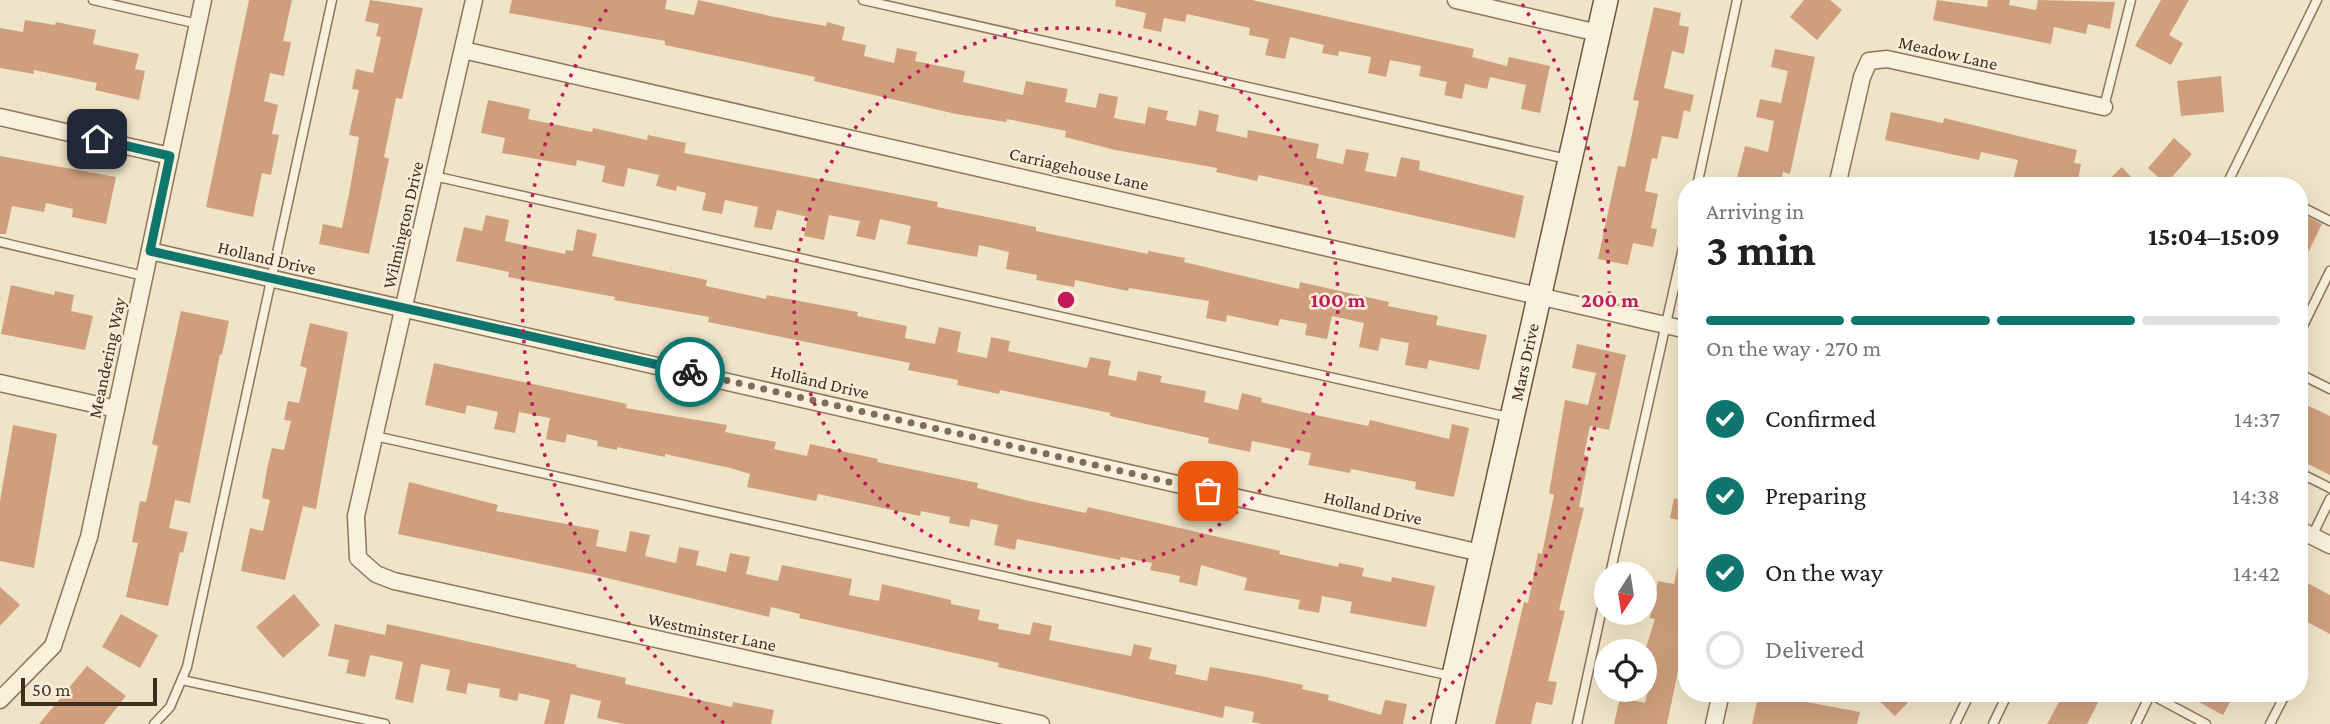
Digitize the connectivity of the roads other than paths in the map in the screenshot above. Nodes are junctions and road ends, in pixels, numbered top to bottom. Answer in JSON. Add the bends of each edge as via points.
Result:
{"nodes":[{"id":1,"x":93,"y":0,"type":"edge"},
{"id":2,"x":203,"y":0,"type":"edge"},
{"id":3,"x":331,"y":0,"type":"edge"},
{"id":4,"x":474,"y":0,"type":"edge"},
{"id":5,"x":863,"y":0,"type":"edge"},
{"id":6,"x":1456,"y":0,"type":"edge"},
{"id":7,"x":1606,"y":0,"type":"edge"},
{"id":8,"x":1737,"y":0,"type":"edge"},
{"id":9,"x":2131,"y":0,"type":"edge"},
{"id":10,"x":2317,"y":0,"type":"edge"},
{"id":11,"x":198,"y":24,"type":"junction"},
{"id":12,"x":1598,"y":33,"type":"junction"},
{"id":13,"x":463,"y":50,"type":"junction"},
{"id":14,"x":2104,"y":107,"type":"joint"},
{"id":15,"x":0,"y":117,"type":"edge"},
{"id":16,"x":170,"y":156,"type":"junction"},
{"id":17,"x":1569,"y":159,"type":"junction"},
{"id":18,"x":434,"y":176,"type":"junction"},
{"id":19,"x":1699,"y":177,"type":"edge"},
{"id":20,"x":1839,"y":177,"type":"edge"},
{"id":21,"x":2230,"y":177,"type":"edge"},
{"id":22,"x":2308,"y":210,"type":"edge"},
{"id":23,"x":2330,"y":221,"type":"edge"},
{"id":24,"x":0,"y":242,"type":"edge"},
{"id":25,"x":150,"y":251,"type":"junction"},
{"id":26,"x":1678,"y":269,"type":"edge"},
{"id":27,"x":2330,"y":271,"type":"edge"},
{"id":28,"x":144,"y":276,"type":"junction"},
{"id":29,"x":270,"y":278,"type":"junction"},
{"id":30,"x":1538,"y":296,"type":"junction"},
{"id":31,"x":404,"y":309,"type":"junction"},
{"id":32,"x":2308,"y":316,"type":"edge"},
{"id":33,"x":1665,"y":325,"type":"junction"},
{"id":34,"x":1678,"y":328,"type":"edge"},
{"id":35,"x":2308,"y":378,"type":"edge"},
{"id":36,"x":0,"y":383,"type":"edge"},
{"id":37,"x":2330,"y":390,"type":"edge"},
{"id":38,"x":116,"y":409,"type":"junction"},
{"id":39,"x":1511,"y":418,"type":"junction"},
{"id":40,"x":374,"y":436,"type":"junction"},
{"id":41,"x":2308,"y":476,"type":"edge"},
{"id":42,"x":2330,"y":488,"type":"edge"},
{"id":43,"x":2330,"y":499,"type":"edge"},
{"id":44,"x":2308,"y":530,"type":"edge"},
{"id":45,"x":2308,"y":534,"type":"edge"},
{"id":46,"x":2330,"y":545,"type":"edge"},
{"id":47,"x":1481,"y":553,"type":"junction"},
{"id":48,"x":1613,"y":562,"type":"edge"},
{"id":49,"x":376,"y":574,"type":"joint"},
{"id":50,"x":1598,"y":625,"type":"edge"},
{"id":51,"x":1453,"y":677,"type":"junction"},
{"id":52,"x":182,"y":680,"type":"junction"},
{"id":53,"x":0,"y":700,"type":"edge"},
{"id":54,"x":1719,"y":702,"type":"edge"},
{"id":55,"x":1966,"y":702,"type":"edge"},
{"id":56,"x":2004,"y":702,"type":"edge"},
{"id":57,"x":2146,"y":702,"type":"edge"},
{"id":58,"x":2165,"y":702,"type":"edge"},
{"id":59,"x":2281,"y":702,"type":"edge"},
{"id":60,"x":154,"y":724,"type":"edge"},
{"id":61,"x":385,"y":724,"type":"edge"},
{"id":62,"x":1041,"y":724,"type":"edge"},
{"id":63,"x":1443,"y":724,"type":"edge"},
{"id":64,"x":1577,"y":724,"type":"edge"},
{"id":65,"x":1714,"y":724,"type":"edge"},
{"id":66,"x":1955,"y":724,"type":"edge"},
{"id":67,"x":1993,"y":724,"type":"edge"},
{"id":68,"x":2136,"y":724,"type":"edge"},
{"id":69,"x":2206,"y":724,"type":"edge"},
{"id":70,"x":2270,"y":724,"type":"edge"}],
"edges":[{"from":1,"to":11,"type":"lane"},
{"from":2,"to":11,"type":"street","name":"Meandering Way"},
{"from":3,"to":29,"type":"lane"},
{"from":4,"to":13,"type":"street","name":"Wilmington Drive"},
{"from":5,"to":17,"type":"lane"},
{"from":6,"to":12,"type":"street"},
{"from":7,"to":12,"type":"street","name":"Mars Drive"},
{"from":8,"to":19,"type":"lane"},
{"from":9,"to":14,"type":"lane"},
{"from":10,"to":21,"type":"lane"},
{"from":11,"to":16,"type":"street","name":"Meandering Way"},
{"from":12,"to":17,"type":"street","name":"Mars Drive"},
{"from":13,"to":18,"type":"street","name":"Wilmington Drive"},
{"from":13,"to":30,"type":"street","name":"Carriagehouse Lane"},
{"from":14,"to":20,"type":"street","name":"Meadow Lane","via":[[1887,58],[1869,61]]},
{"from":15,"to":16,"type":"street"},
{"from":16,"to":25,"type":"street","name":"Meandering Way"},
{"from":17,"to":30,"type":"street","name":"Mars Drive"},
{"from":18,"to":31,"type":"street","name":"Wilmington Drive"},
{"from":18,"to":39,"type":"lane"},
{"from":22,"to":23,"type":"lane"},
{"from":24,"to":28,"type":"lane"},
{"from":25,"to":28,"type":"street","name":"Meandering Way"},
{"from":25,"to":29,"type":"street","name":"Holland Drive"},
{"from":26,"to":33,"type":"lane"},
{"from":27,"to":32,"type":"lane"},
{"from":28,"to":38,"type":"street","name":"Meandering Way"},
{"from":29,"to":31,"type":"street","name":"Holland Drive"},
{"from":29,"to":52,"type":"lane"},
{"from":30,"to":33,"type":"street","name":"Carriagehouse Lane"},
{"from":30,"to":39,"type":"street","name":"Mars Drive"},
{"from":31,"to":40,"type":"street","name":"Wilmington Drive"},
{"from":31,"to":47,"type":"street","name":"Holland Drive"},
{"from":33,"to":34,"type":"street","name":"Carriagehouse Lane"},
{"from":33,"to":48,"type":"lane"},
{"from":35,"to":37,"type":"lane"},
{"from":36,"to":38,"type":"street"},
{"from":38,"to":53,"type":"street","name":"Meandering Way","via":[[89,537],[53,646]]},
{"from":39,"to":47,"type":"street","name":"Mars Drive"},
{"from":40,"to":49,"type":"street","name":"Wilmington Drive","via":[[356,516],[358,558]]},
{"from":40,"to":51,"type":"lane"},
{"from":41,"to":42,"type":"lane"},
{"from":43,"to":44,"type":"lane"},
{"from":45,"to":46,"type":"street"},
{"from":47,"to":51,"type":"street","name":"Mars Drive"},
{"from":49,"to":62,"type":"street","name":"Westminster Lane"},
{"from":50,"to":64,"type":"lane"},
{"from":51,"to":63,"type":"street","name":"Mars Drive"},
{"from":52,"to":60,"type":"lane","via":[[170,707]]},
{"from":52,"to":61,"type":"lane"},
{"from":54,"to":65,"type":"street"},
{"from":55,"to":66,"type":"lane"},
{"from":56,"to":67,"type":"lane"},
{"from":57,"to":68,"type":"lane"},
{"from":58,"to":69,"type":"lane"},
{"from":59,"to":70,"type":"lane"}]}
